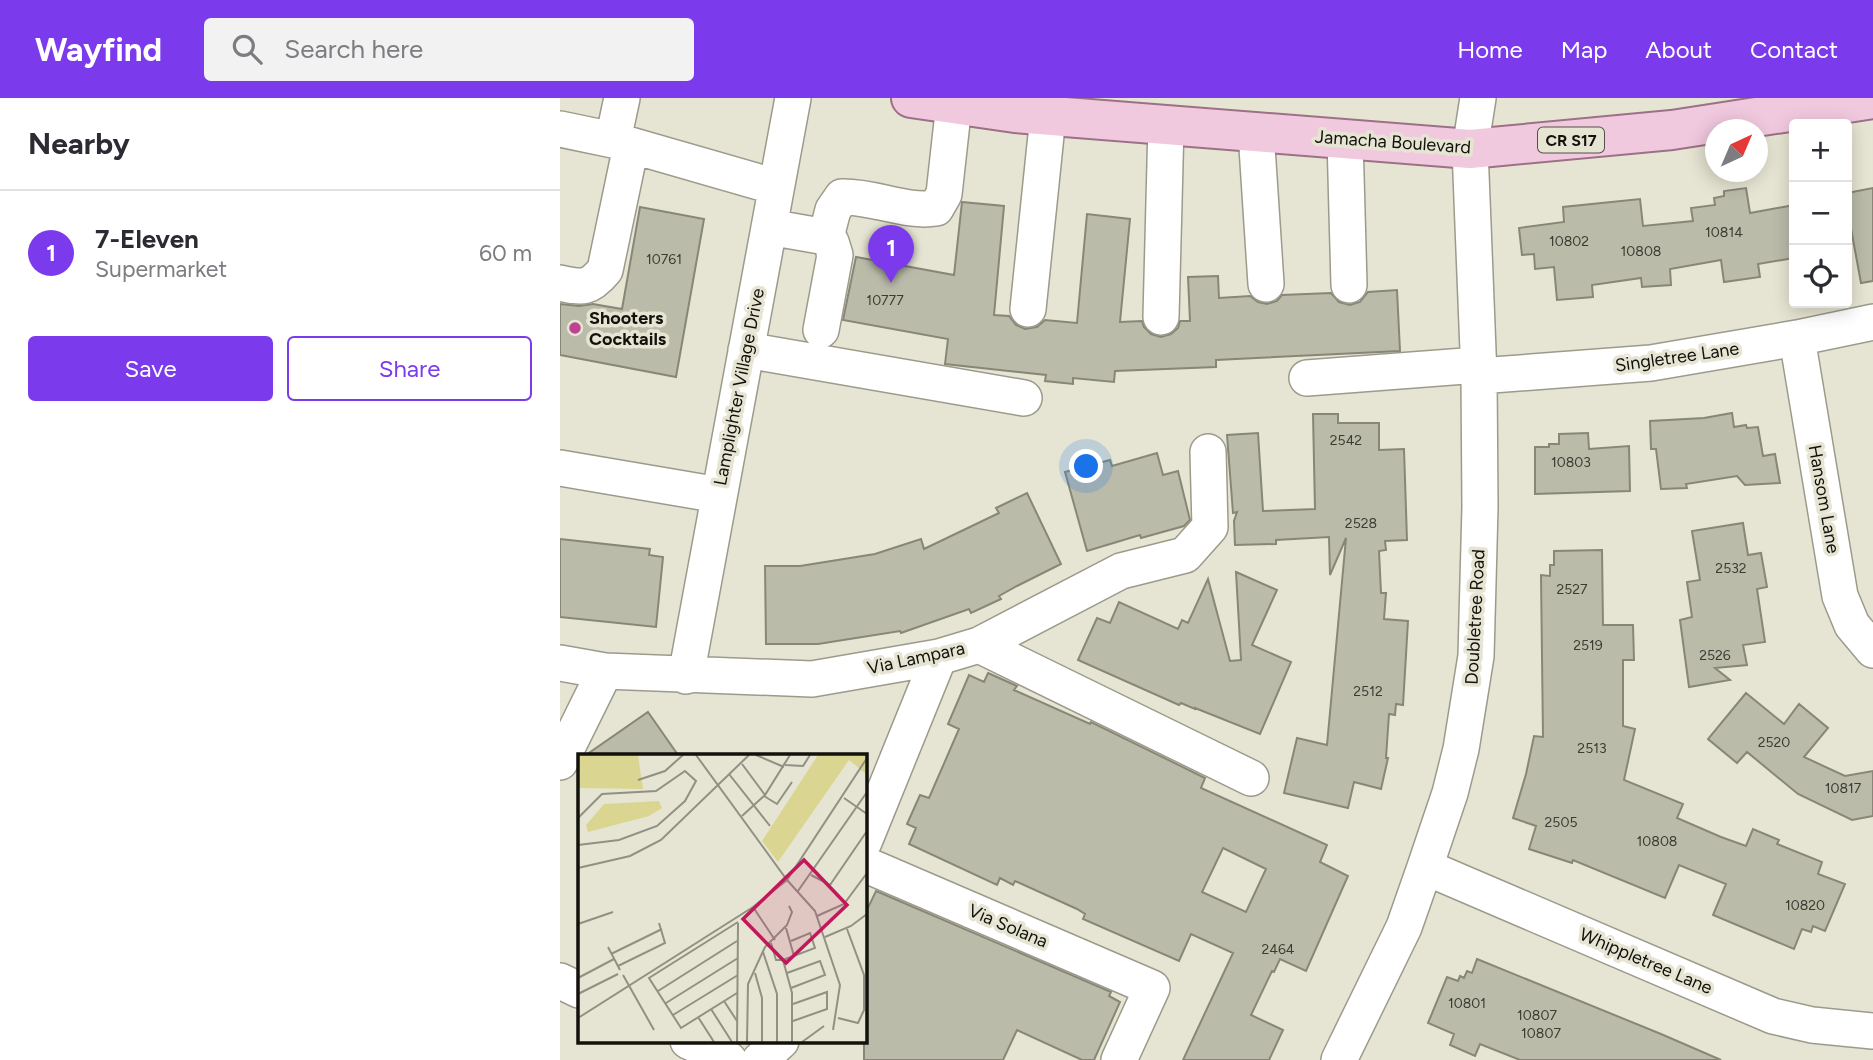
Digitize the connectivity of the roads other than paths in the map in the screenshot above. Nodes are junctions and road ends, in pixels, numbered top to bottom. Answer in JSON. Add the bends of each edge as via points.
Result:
{"nodes":[{"id":1,"x":622,"y":98,"type":"edge"},
{"id":2,"x":793,"y":98,"type":"edge"},
{"id":3,"x":911,"y":98,"type":"edge"},
{"id":4,"x":1478,"y":98,"type":"edge"},
{"id":5,"x":1873,"y":99,"type":"edge"},
{"id":6,"x":973,"y":103,"type":"edge"},
{"id":7,"x":1039,"y":109,"type":"edge"},
{"id":8,"x":1166,"y":125,"type":"junction"},
{"id":9,"x":1256,"y":132,"type":"junction"},
{"id":10,"x":561,"y":133,"type":"edge"},
{"id":11,"x":1345,"y":139,"type":"junction"},
{"id":12,"x":622,"y":143,"type":"junction"},
{"id":13,"x":1470,"y":149,"type":"junction"},
{"id":14,"x":776,"y":187,"type":"junction"},
{"id":15,"x":769,"y":227,"type":"junction"},
{"id":16,"x":826,"y":237,"type":"junction"},
{"id":17,"x":560,"y":283,"type":"edge"},
{"id":18,"x":1266,"y":284,"type":"dead end"},
{"id":19,"x":1349,"y":285,"type":"dead end"},
{"id":20,"x":1028,"y":309,"type":"dead end"},
{"id":21,"x":1161,"y":317,"type":"dead end"},
{"id":22,"x":1873,"y":322,"type":"edge"},
{"id":23,"x":821,"y":330,"type":"dead end"},
{"id":24,"x":1797,"y":338,"type":"junction"},
{"id":25,"x":746,"y":350,"type":"junction"},
{"id":26,"x":1478,"y":371,"type":"junction"},
{"id":27,"x":1307,"y":378,"type":"dead end"},
{"id":28,"x":1024,"y":398,"type":"dead end"},
{"id":29,"x":1208,"y":453,"type":"dead end"},
{"id":30,"x":560,"y":468,"type":"edge"},
{"id":31,"x":719,"y":495,"type":"junction"},
{"id":32,"x":979,"y":645,"type":"junction"},
{"id":33,"x":1873,"y":650,"type":"edge"},
{"id":34,"x":939,"y":657,"type":"junction"},
{"id":35,"x":560,"y":663,"type":"edge"},
{"id":36,"x":605,"y":671,"type":"junction"},
{"id":37,"x":686,"y":676,"type":"junction"},
{"id":38,"x":560,"y":762,"type":"edge"},
{"id":39,"x":1251,"y":778,"type":"dead end"},
{"id":40,"x":866,"y":837,"type":"edge"},
{"id":41,"x":866,"y":865,"type":"edge"},
{"id":42,"x":1425,"y":867,"type":"junction"},
{"id":43,"x":1873,"y":1031,"type":"edge"},
{"id":44,"x":690,"y":1042,"type":"edge"},
{"id":45,"x":780,"y":1042,"type":"edge"},
{"id":46,"x":729,"y":1060,"type":"edge"},
{"id":47,"x":735,"y":1060,"type":"edge"},
{"id":48,"x":760,"y":1060,"type":"edge"},
{"id":49,"x":1119,"y":1060,"type":"edge"},
{"id":50,"x":1339,"y":1060,"type":"edge"}],
"edges":[{"from":1,"to":12,"type":"street"},
{"from":2,"to":14,"type":"street","name":"Lamplighter Village Drive"},
{"from":3,"to":6,"type":"main road","name":"Jamacha Boulevard","number":"CR S17"},
{"from":4,"to":13,"type":"street","name":"Doubletree Road"},
{"from":5,"to":13,"type":"main road","name":"Jamacha Boulevard","number":"CR S17","via":[[1672,130]]},
{"from":6,"to":7,"type":"main road","name":"Jamacha Boulevard","number":"CR S17"},
{"from":6,"to":16,"type":"street","via":[[936,208],[922,210],[842,197],[833,210]]},
{"from":7,"to":8,"type":"main road","name":"Jamacha Boulevard","number":"CR S17"},
{"from":7,"to":20,"type":"street"},
{"from":8,"to":9,"type":"main road","name":"Jamacha Boulevard","number":"CR S17"},
{"from":8,"to":21,"type":"street"},
{"from":9,"to":11,"type":"main road","name":"Jamacha Boulevard","number":"CR S17"},
{"from":9,"to":18,"type":"street"},
{"from":10,"to":12,"type":"street"},
{"from":11,"to":13,"type":"main road","name":"Jamacha Boulevard","number":"CR S17"},
{"from":11,"to":19,"type":"street"},
{"from":12,"to":14,"type":"street"},
{"from":12,"to":17,"type":"street","via":[[605,270],[582,288]]},
{"from":13,"to":26,"type":"street","name":"Doubletree Road"},
{"from":14,"to":15,"type":"street","name":"Lamplighter Village Drive"},
{"from":15,"to":16,"type":"street"},
{"from":15,"to":25,"type":"street","name":"Lamplighter Village Drive"},
{"from":16,"to":23,"type":"street","via":[[835,255]]},
{"from":22,"to":24,"type":"street","name":"Singletree Lane"},
{"from":24,"to":26,"type":"street","name":"Singletree Lane","via":[[1651,363]]},
{"from":24,"to":33,"type":"street","name":"Hansom Lane","via":[[1840,596],[1852,625]]},
{"from":25,"to":28,"type":"street"},
{"from":25,"to":31,"type":"street","name":"Lamplighter Village Drive"},
{"from":26,"to":27,"type":"street","name":"Singletree Lane"},
{"from":26,"to":42,"type":"street","name":"Doubletree Road","via":[[1476,656],[1461,749]]},
{"from":29,"to":32,"type":"street","name":"Via Lampara","via":[[1210,527],[1185,555],[1121,571]]},
{"from":30,"to":31,"type":"street"},
{"from":31,"to":37,"type":"street","name":"Lamplighter Village Drive"},
{"from":32,"to":34,"type":"street","name":"Via Lampara"},
{"from":32,"to":39,"type":"street"},
{"from":34,"to":37,"type":"street","name":"Via Lampara","via":[[812,678]]},
{"from":34,"to":40,"type":"street"},
{"from":35,"to":36,"type":"street","name":"Via Lampara"},
{"from":36,"to":37,"type":"street","name":"Via Lampara"},
{"from":36,"to":38,"type":"street"},
{"from":41,"to":49,"type":"street","name":"Via Solana","via":[[1152,988]]},
{"from":42,"to":43,"type":"street","name":"Whippletree Lane","via":[[1773,1016]]},
{"from":42,"to":50,"type":"street","name":"Doubletree Road","via":[[1404,927]]},
{"from":44,"to":46,"type":"street"},
{"from":45,"to":48,"type":"street"},
{"from":46,"to":47,"type":"street"}]}
